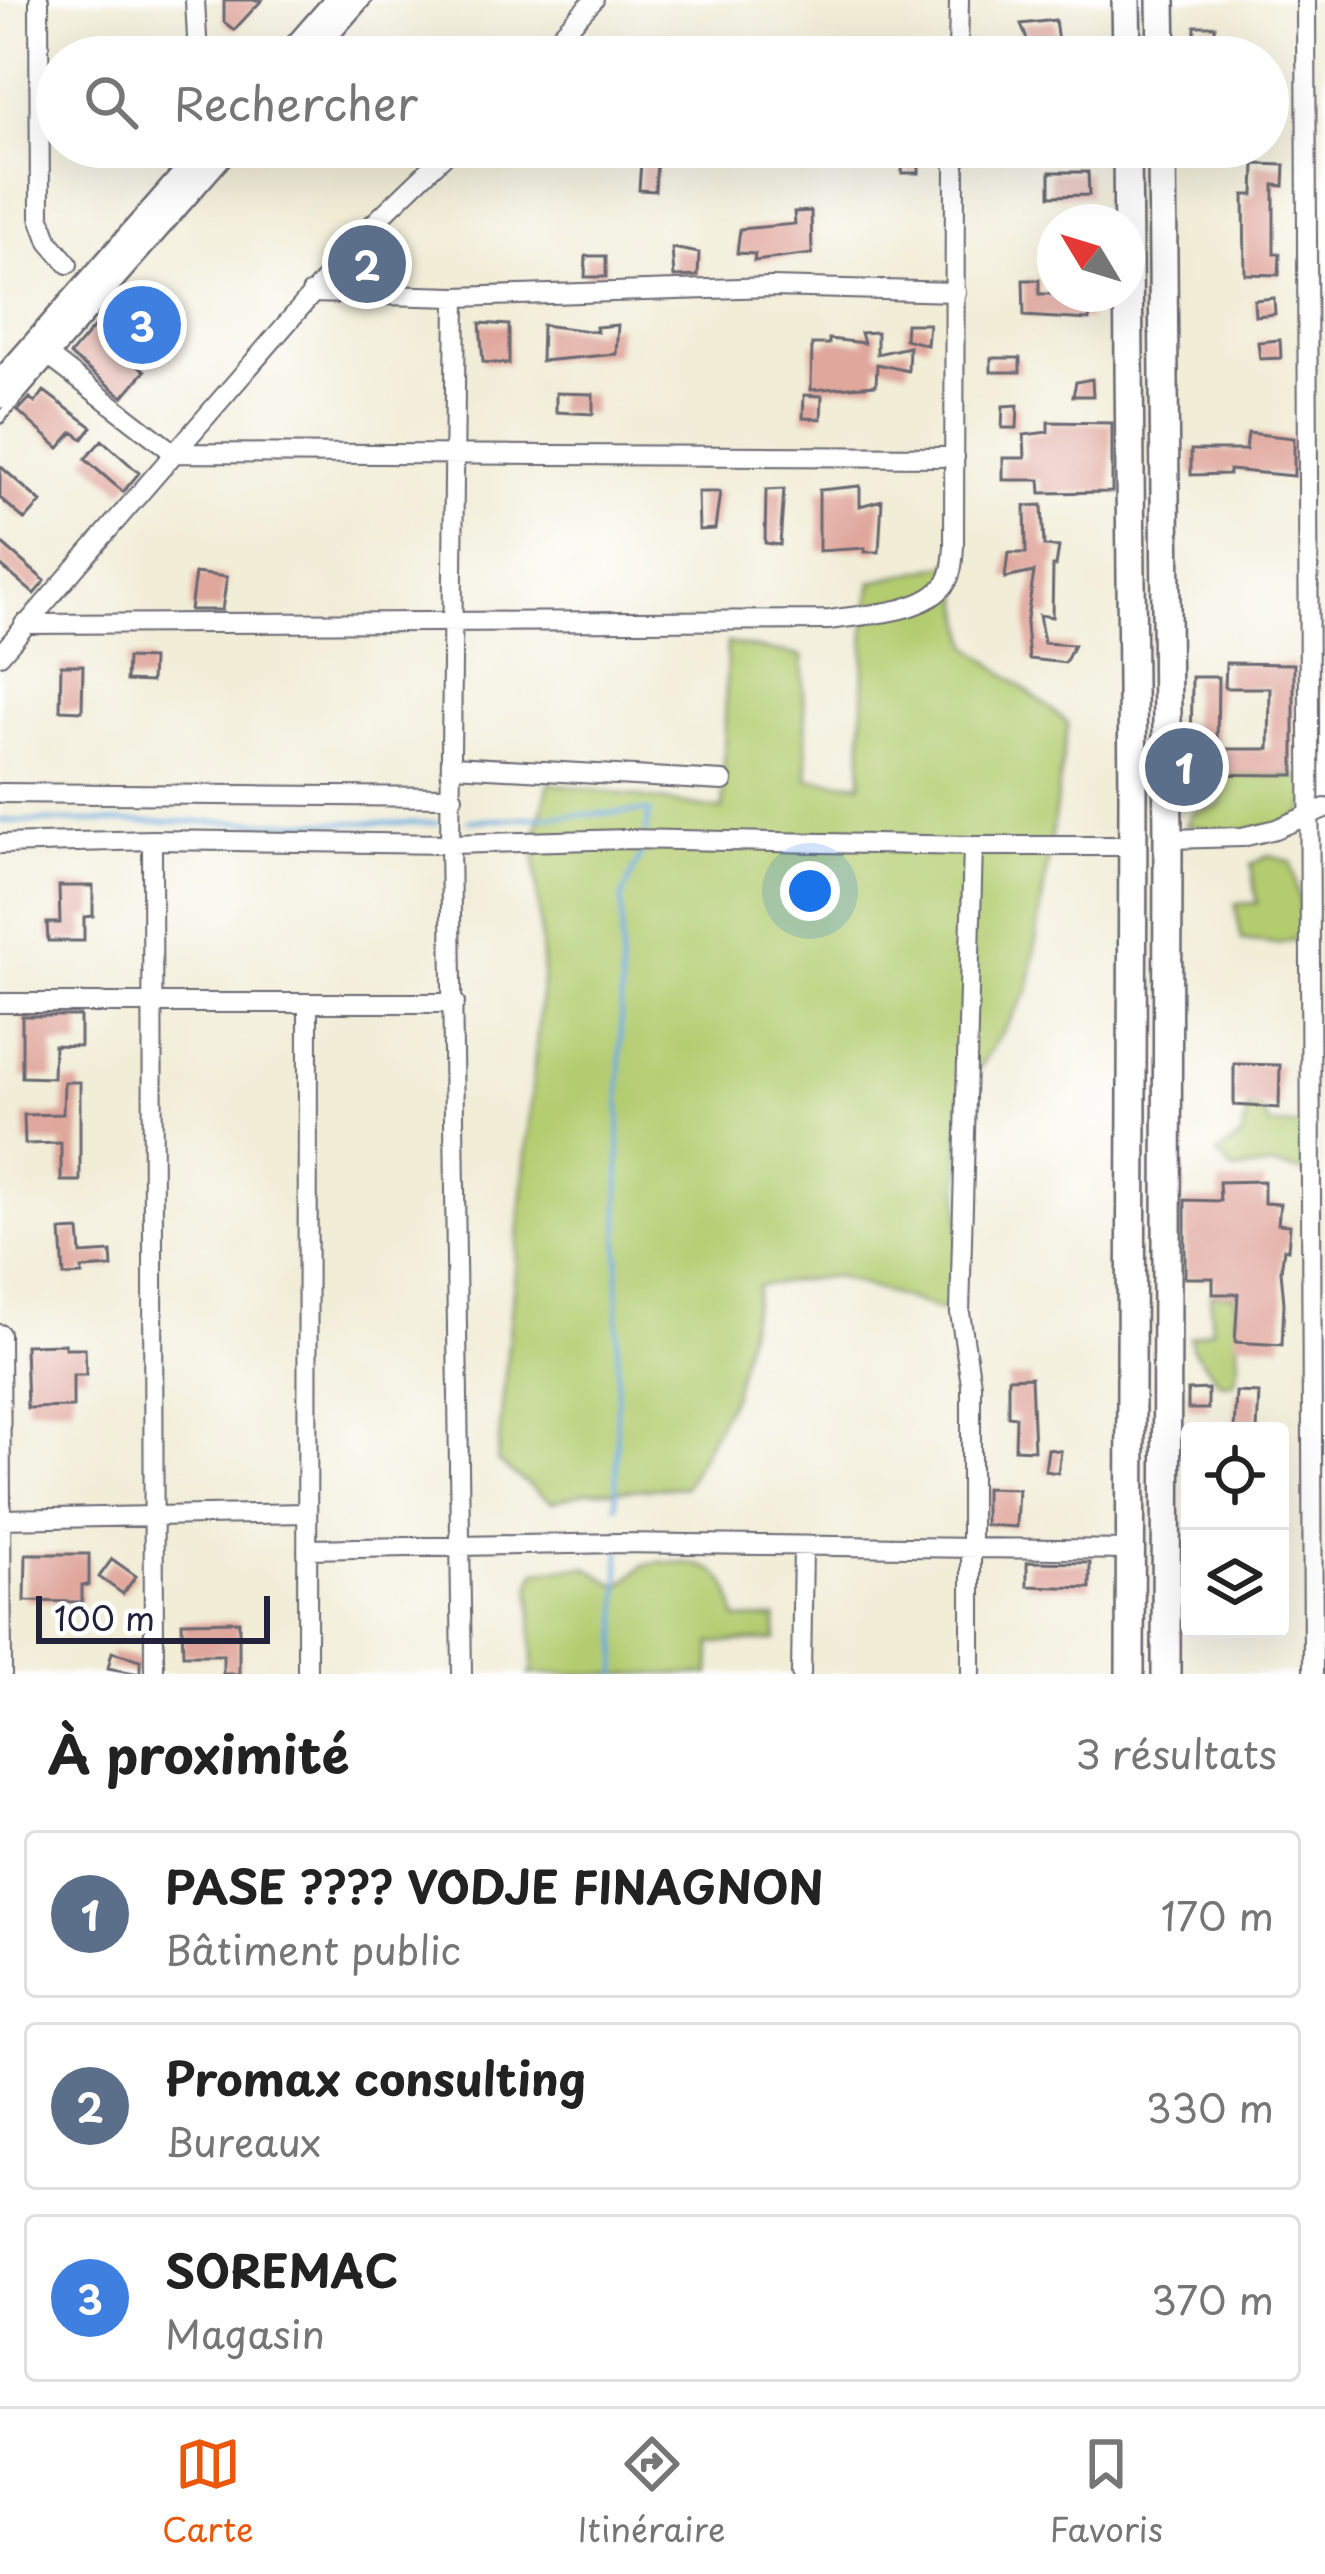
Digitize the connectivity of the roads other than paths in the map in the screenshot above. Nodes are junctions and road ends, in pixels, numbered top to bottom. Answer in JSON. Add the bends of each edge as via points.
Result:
{"nodes":[{"id":1,"x":39,"y":0,"type":"edge"},
{"id":2,"x":195,"y":0,"type":"edge"},
{"id":3,"x":344,"y":0,"type":"edge"},
{"id":4,"x":366,"y":0,"type":"edge"},
{"id":5,"x":594,"y":0,"type":"edge"},
{"id":6,"x":959,"y":0,"type":"edge"},
{"id":7,"x":1126,"y":0,"type":"edge"},
{"id":8,"x":1161,"y":0,"type":"edge"},
{"id":9,"x":1306,"y":0,"type":"edge"},
{"id":10,"x":39,"y":36,"type":"edge"},
{"id":11,"x":197,"y":36,"type":"edge"},
{"id":12,"x":312,"y":36,"type":"edge"},
{"id":13,"x":334,"y":36,"type":"edge"},
{"id":14,"x":560,"y":36,"type":"edge"},
{"id":15,"x":958,"y":36,"type":"edge"},
{"id":16,"x":1127,"y":36,"type":"edge"},
{"id":17,"x":1162,"y":36,"type":"edge"},
{"id":18,"x":40,"y":168,"type":"edge"},
{"id":19,"x":197,"y":168,"type":"edge"},
{"id":20,"x":219,"y":168,"type":"edge"},
{"id":21,"x":431,"y":168,"type":"edge"},
{"id":22,"x":955,"y":168,"type":"edge"},
{"id":23,"x":1127,"y":168,"type":"edge"},
{"id":24,"x":1162,"y":168,"type":"edge"},
{"id":25,"x":68,"y":264,"type":"dead end"},
{"id":26,"x":956,"y":292,"type":"junction"},
{"id":27,"x":311,"y":293,"type":"junction"},
{"id":28,"x":455,"y":297,"type":"junction"},
{"id":29,"x":52,"y":358,"type":"junction"},
{"id":30,"x":0,"y":392,"type":"edge"},
{"id":31,"x":0,"y":418,"type":"edge"},
{"id":32,"x":174,"y":453,"type":"junction"},
{"id":33,"x":455,"y":455,"type":"junction"},
{"id":34,"x":955,"y":458,"type":"junction"},
{"id":35,"x":454,"y":622,"type":"junction"},
{"id":36,"x":24,"y":624,"type":"junction"},
{"id":37,"x":0,"y":655,"type":"edge"},
{"id":38,"x":453,"y":766,"type":"junction"},
{"id":39,"x":723,"y":781,"type":"dead end"},
{"id":40,"x":0,"y":793,"type":"edge"},
{"id":41,"x":453,"y":797,"type":"junction"},
{"id":42,"x":1317,"y":810,"type":"edge"},
{"id":43,"x":1168,"y":839,"type":"junction"},
{"id":44,"x":152,"y":840,"type":"junction"},
{"id":45,"x":0,"y":844,"type":"edge"},
{"id":46,"x":450,"y":844,"type":"junction"},
{"id":47,"x":973,"y":845,"type":"junction"},
{"id":48,"x":1132,"y":846,"type":"junction"},
{"id":49,"x":0,"y":1003,"type":"edge"},
{"id":50,"x":152,"y":1003,"type":"junction"},
{"id":51,"x":455,"y":1003,"type":"junction"},
{"id":52,"x":308,"y":1004,"type":"junction"},
{"id":53,"x":0,"y":1334,"type":"edge"},
{"id":54,"x":308,"y":1513,"type":"junction"},
{"id":55,"x":152,"y":1514,"type":"junction"},
{"id":56,"x":2,"y":1519,"type":"edge"},
{"id":57,"x":462,"y":1546,"type":"junction"},
{"id":58,"x":802,"y":1546,"type":"junction"},
{"id":59,"x":308,"y":1549,"type":"junction"},
{"id":60,"x":971,"y":1549,"type":"junction"},
{"id":61,"x":1129,"y":1550,"type":"junction"},
{"id":62,"x":2,"y":1674,"type":"edge"},
{"id":63,"x":154,"y":1674,"type":"edge"},
{"id":64,"x":308,"y":1674,"type":"edge"},
{"id":65,"x":462,"y":1674,"type":"edge"},
{"id":66,"x":801,"y":1674,"type":"edge"},
{"id":67,"x":971,"y":1674,"type":"edge"},
{"id":68,"x":1130,"y":1674,"type":"edge"},
{"id":69,"x":1166,"y":1674,"type":"edge"},
{"id":70,"x":1312,"y":1674,"type":"edge"}],
"edges":[{"from":1,"to":10,"type":"street"},
{"from":2,"to":11,"type":"street"},
{"from":3,"to":12,"type":"highway"},
{"from":4,"to":13,"type":"lane"},
{"from":5,"to":14,"type":"street"},
{"from":6,"to":15,"type":"street"},
{"from":7,"to":16,"type":"street"},
{"from":8,"to":17,"type":"street"},
{"from":9,"to":42,"type":"street"},
{"from":18,"to":25,"type":"street","via":[[40,217]]},
{"from":19,"to":30,"type":"highway"},
{"from":20,"to":29,"type":"lane"},
{"from":21,"to":27,"type":"street"},
{"from":22,"to":26,"type":"street"},
{"from":23,"to":48,"type":"street"},
{"from":24,"to":43,"type":"street"},
{"from":26,"to":28,"type":"street","via":[[772,287]]},
{"from":26,"to":34,"type":"street"},
{"from":27,"to":28,"type":"street"},
{"from":27,"to":32,"type":"street"},
{"from":28,"to":33,"type":"street"},
{"from":29,"to":31,"type":"lane"},
{"from":29,"to":32,"type":"street"},
{"from":32,"to":33,"type":"street"},
{"from":32,"to":36,"type":"street"},
{"from":33,"to":34,"type":"street"},
{"from":33,"to":35,"type":"street"},
{"from":34,"to":35,"type":"street","via":[[951,572],[927,600],[830,620]]},
{"from":35,"to":36,"type":"street"},
{"from":35,"to":38,"type":"street"},
{"from":36,"to":37,"type":"street"},
{"from":38,"to":39,"type":"street"},
{"from":38,"to":41,"type":"street"},
{"from":40,"to":41,"type":"street"},
{"from":41,"to":46,"type":"street"},
{"from":42,"to":43,"type":"street","via":[[1243,837]]},
{"from":42,"to":70,"type":"street"},
{"from":43,"to":69,"type":"street"},
{"from":44,"to":45,"type":"street"},
{"from":44,"to":46,"type":"street"},
{"from":44,"to":50,"type":"street"},
{"from":46,"to":47,"type":"street","via":[[628,838]]},
{"from":46,"to":51,"type":"street"},
{"from":47,"to":48,"type":"street"},
{"from":47,"to":60,"type":"street","via":[[960,1313],[971,1384]]},
{"from":48,"to":61,"type":"street"},
{"from":49,"to":50,"type":"street"},
{"from":50,"to":52,"type":"street"},
{"from":50,"to":55,"type":"street"},
{"from":51,"to":52,"type":"street"},
{"from":51,"to":57,"type":"street"},
{"from":52,"to":54,"type":"street"},
{"from":53,"to":56,"type":"street"},
{"from":54,"to":55,"type":"street"},
{"from":54,"to":59,"type":"street"},
{"from":55,"to":56,"type":"street"},
{"from":55,"to":63,"type":"street"},
{"from":56,"to":62,"type":"street"},
{"from":57,"to":58,"type":"street"},
{"from":57,"to":59,"type":"street"},
{"from":57,"to":65,"type":"street"},
{"from":58,"to":60,"type":"street"},
{"from":58,"to":66,"type":"street"},
{"from":59,"to":64,"type":"street"},
{"from":60,"to":61,"type":"street"},
{"from":60,"to":67,"type":"street"},
{"from":61,"to":68,"type":"street"}]}
